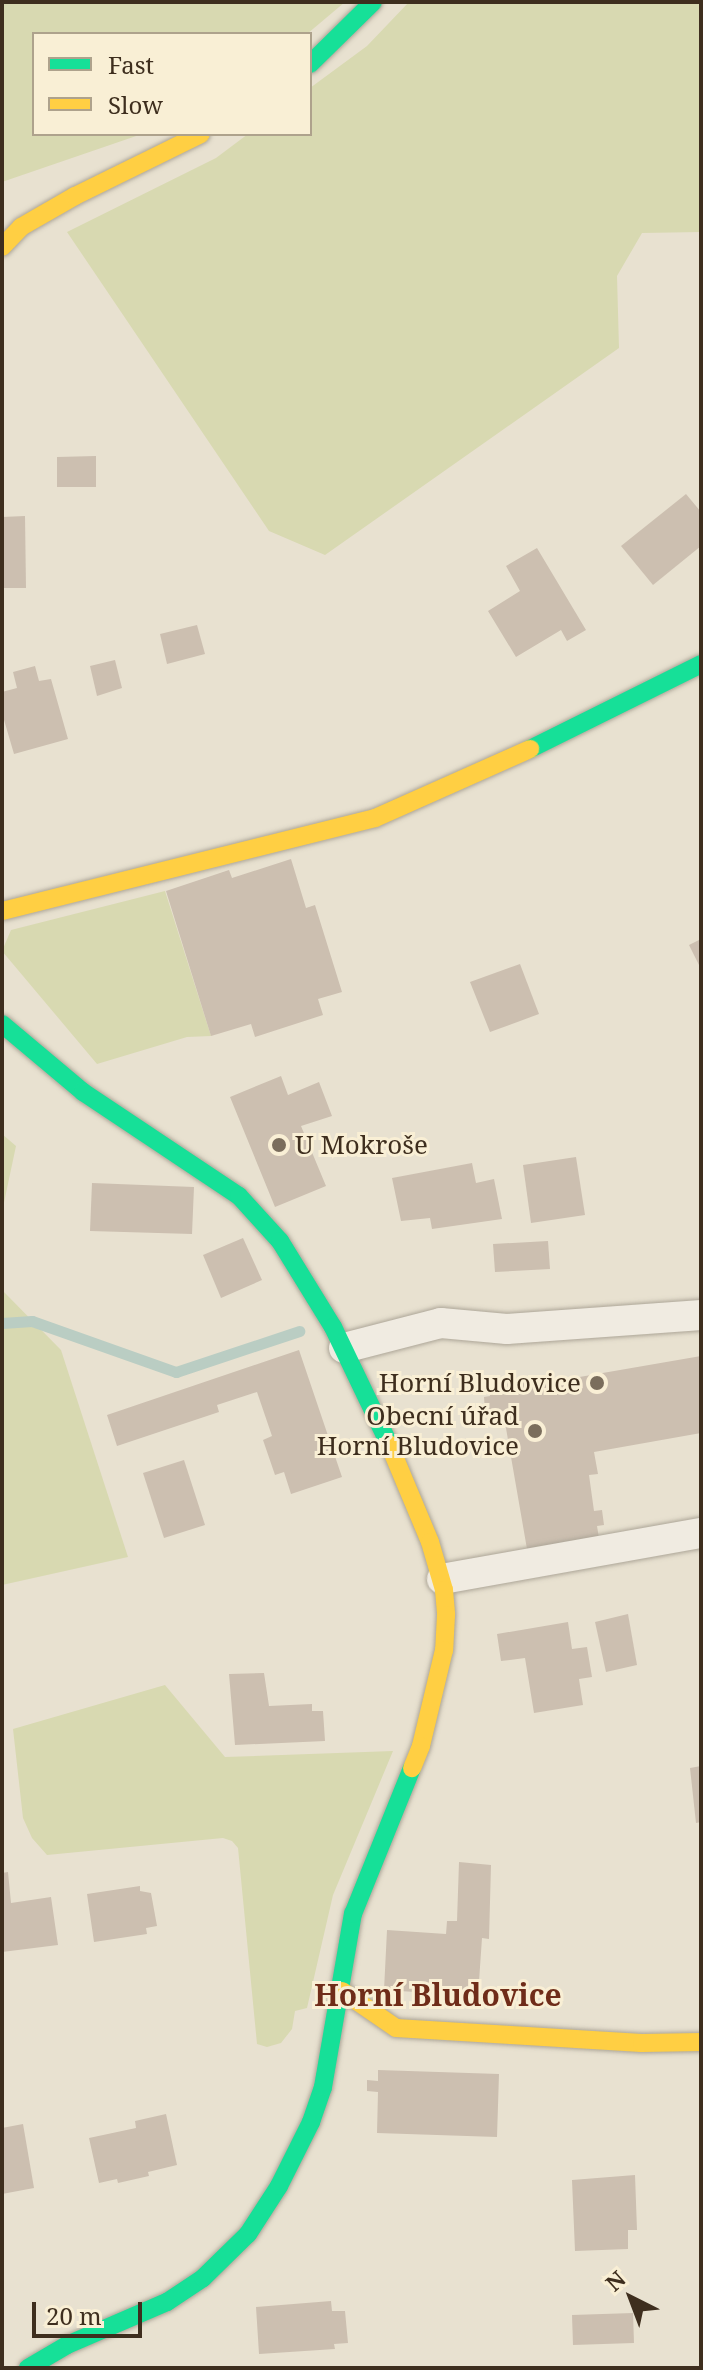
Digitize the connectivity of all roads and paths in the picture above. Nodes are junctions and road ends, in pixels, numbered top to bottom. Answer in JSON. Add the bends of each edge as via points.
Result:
{"nodes":[{"id":1,"x":373,"y":2,"type":"edge"},
{"id":2,"x":312,"y":62,"type":"edge"},
{"id":3,"x":197,"y":136,"type":"edge"},
{"id":4,"x":2,"y":247,"type":"edge"},
{"id":5,"x":701,"y":664,"type":"edge"},
{"id":6,"x":2,"y":911,"type":"edge"},
{"id":7,"x":2,"y":1024,"type":"edge"},
{"id":8,"x":701,"y":1315,"type":"edge"},
{"id":9,"x":344,"y":1348,"type":"junction"},
{"id":10,"x":701,"y":1533,"type":"edge"},
{"id":11,"x":442,"y":1579,"type":"junction"},
{"id":12,"x":342,"y":1991,"type":"junction"},
{"id":13,"x":701,"y":2042,"type":"edge"},
{"id":14,"x":28,"y":2368,"type":"edge"}],
"edges":[{"from":1,"to":2,"type":"street"},
{"from":3,"to":4,"type":"street","via":[[75,196],[21,227]]},
{"from":5,"to":6,"type":"street","via":[[550,740],[375,818]]},
{"from":7,"to":9,"type":"street","via":[[83,1092],[239,1196],[300,1269]]},
{"from":8,"to":9,"type":"street","via":[[507,1329],[441,1323]]},
{"from":9,"to":11,"type":"street"},
{"from":10,"to":11,"type":"street"},
{"from":11,"to":12,"type":"street","via":[[446,1615],[435,1694],[421,1746],[360,1891]]},
{"from":12,"to":13,"type":"street","via":[[396,2028]]},
{"from":12,"to":14,"type":"street","via":[[311,2122],[248,2234],[218,2266],[167,2302],[67,2345]]}]}
